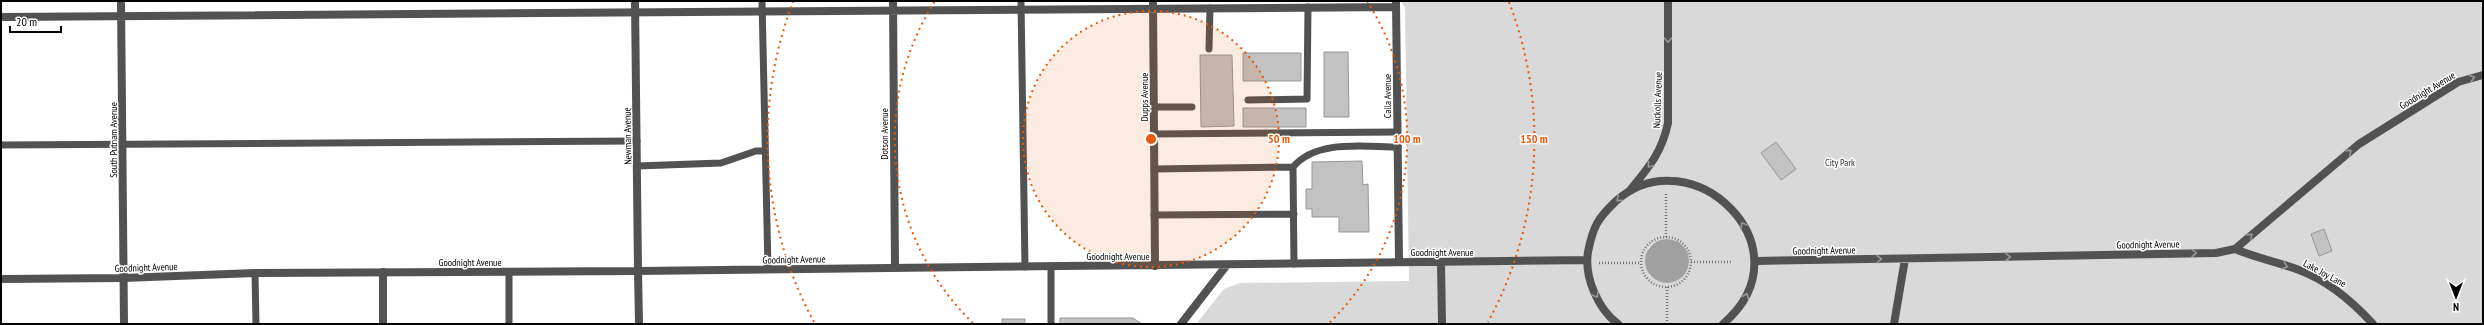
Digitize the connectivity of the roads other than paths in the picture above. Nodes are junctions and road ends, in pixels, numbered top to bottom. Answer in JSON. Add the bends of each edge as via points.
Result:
{"nodes":[{"id":1,"x":122,"y":1,"type":"edge"},
{"id":2,"x":635,"y":1,"type":"edge"},
{"id":3,"x":762,"y":1,"type":"edge"},
{"id":4,"x":893,"y":1,"type":"edge"},
{"id":5,"x":1668,"y":1,"type":"edge"},
{"id":6,"x":1396,"y":4,"type":"edge"},
{"id":7,"x":1021,"y":5,"type":"edge"},
{"id":8,"x":1153,"y":5,"type":"edge"},
{"id":9,"x":1308,"y":7,"type":"junction"},
{"id":10,"x":1210,"y":8,"type":"junction"},
{"id":11,"x":893,"y":11,"type":"junction"},
{"id":12,"x":635,"y":12,"type":"junction"},
{"id":13,"x":763,"y":12,"type":"junction"},
{"id":14,"x":122,"y":16,"type":"junction"},
{"id":15,"x":1,"y":17,"type":"edge"},
{"id":16,"x":1209,"y":49,"type":"dead end"},
{"id":17,"x":2483,"y":75,"type":"edge"},
{"id":18,"x":1248,"y":100,"type":"dead end"},
{"id":19,"x":1154,"y":107,"type":"junction"},
{"id":20,"x":1192,"y":107,"type":"dead end"},
{"id":21,"x":1397,"y":132,"type":"junction"},
{"id":22,"x":1332,"y":133,"type":"junction"},
{"id":23,"x":1154,"y":134,"type":"junction"},
{"id":24,"x":637,"y":141,"type":"junction"},
{"id":25,"x":1,"y":145,"type":"edge"},
{"id":26,"x":123,"y":145,"type":"junction"},
{"id":27,"x":1332,"y":147,"type":"junction"},
{"id":28,"x":1398,"y":147,"type":"junction"},
{"id":29,"x":765,"y":151,"type":"junction"},
{"id":30,"x":637,"y":166,"type":"junction"},
{"id":31,"x":1293,"y":168,"type":"junction"},
{"id":32,"x":1154,"y":169,"type":"junction"},
{"id":33,"x":1631,"y":189,"type":"junction"},
{"id":34,"x":1294,"y":214,"type":"junction"},
{"id":35,"x":1154,"y":215,"type":"junction"},
{"id":36,"x":2235,"y":249,"type":"junction"},
{"id":37,"x":1905,"y":259,"type":"junction"},
{"id":38,"x":1587,"y":260,"type":"junction"},
{"id":39,"x":1756,"y":261,"type":"junction"},
{"id":40,"x":1399,"y":262,"type":"junction"},
{"id":41,"x":1441,"y":263,"type":"junction"},
{"id":42,"x":1294,"y":264,"type":"junction"},
{"id":43,"x":1051,"y":266,"type":"junction"},
{"id":44,"x":1155,"y":266,"type":"junction"},
{"id":45,"x":1226,"y":266,"type":"junction"},
{"id":46,"x":895,"y":267,"type":"junction"},
{"id":47,"x":1025,"y":267,"type":"junction"},
{"id":48,"x":768,"y":269,"type":"junction"},
{"id":49,"x":638,"y":271,"type":"junction"},
{"id":50,"x":383,"y":272,"type":"junction"},
{"id":51,"x":509,"y":272,"type":"junction"},
{"id":52,"x":255,"y":273,"type":"junction"},
{"id":53,"x":124,"y":278,"type":"junction"},
{"id":54,"x":1,"y":280,"type":"edge"},
{"id":55,"x":124,"y":324,"type":"edge"},
{"id":56,"x":256,"y":324,"type":"edge"},
{"id":57,"x":383,"y":324,"type":"edge"},
{"id":58,"x":510,"y":324,"type":"edge"},
{"id":59,"x":639,"y":324,"type":"edge"},
{"id":60,"x":1052,"y":324,"type":"edge"},
{"id":61,"x":1181,"y":324,"type":"edge"},
{"id":62,"x":1442,"y":324,"type":"edge"},
{"id":63,"x":1618,"y":324,"type":"edge"},
{"id":64,"x":1723,"y":324,"type":"edge"},
{"id":65,"x":1894,"y":324,"type":"edge"},
{"id":66,"x":2373,"y":324,"type":"edge"}],
"edges":[{"from":1,"to":14,"type":"street","name":"South Putnam Avenue"},
{"from":2,"to":12,"type":"street","name":"Newman Avenue"},
{"from":3,"to":13,"type":"lane"},
{"from":4,"to":11,"type":"street","name":"Dotson Avenue"},
{"from":5,"to":33,"type":"street","name":"Nuckolls Avenue","one_way":true,"via":[[1668,123],[1664,142],[1656,158]]},
{"from":6,"to":9,"type":"street"},
{"from":6,"to":21,"type":"street","name":"Calla Avenue"},
{"from":7,"to":8,"type":"street"},
{"from":7,"to":11,"type":"street"},
{"from":7,"to":47,"type":"lane"},
{"from":8,"to":10,"type":"street"},
{"from":8,"to":19,"type":"street","name":"Dupps Avenue"},
{"from":9,"to":10,"type":"street"},
{"from":9,"to":18,"type":"lane","via":[[1307,99]]},
{"from":10,"to":16,"type":"lane"},
{"from":11,"to":13,"type":"street"},
{"from":11,"to":46,"type":"street","name":"Dotson Avenue"},
{"from":12,"to":13,"type":"street"},
{"from":12,"to":14,"type":"street"},
{"from":12,"to":24,"type":"street","name":"Newman Avenue"},
{"from":13,"to":29,"type":"lane"},
{"from":14,"to":15,"type":"street"},
{"from":14,"to":26,"type":"street","name":"South Putnam Avenue"},
{"from":36,"to":17,"type":"street","name":"Goodnight Avenue","one_way":true,"via":[[2359,144],[2458,82]]},
{"from":19,"to":20,"type":"lane"},
{"from":19,"to":23,"type":"street","name":"Dupps Avenue"},
{"from":21,"to":22,"type":"lane"},
{"from":21,"to":28,"type":"street","name":"Calla Avenue"},
{"from":22,"to":23,"type":"lane"},
{"from":22,"to":27,"type":"lane"},
{"from":23,"to":32,"type":"street","name":"Dupps Avenue"},
{"from":24,"to":26,"type":"lane"},
{"from":24,"to":30,"type":"street","name":"Newman Avenue"},
{"from":25,"to":26,"type":"lane"},
{"from":26,"to":53,"type":"street","name":"South Putnam Avenue"},
{"from":27,"to":28,"type":"lane"},
{"from":27,"to":31,"type":"lane","via":[[1301,158]]},
{"from":28,"to":40,"type":"street","name":"Calla Avenue"},
{"from":29,"to":30,"type":"lane","via":[[756,151],[722,163]]},
{"from":29,"to":48,"type":"lane"},
{"from":30,"to":49,"type":"street","name":"Newman Avenue"},
{"from":31,"to":32,"type":"lane"},
{"from":31,"to":34,"type":"lane"},
{"from":32,"to":35,"type":"street","name":"Dupps Avenue"},
{"from":33,"to":38,"type":"street","name":"Nuckolls Avenue","one_way":true,"via":[[1599,216],[1592,231]]},
{"from":39,"to":33,"type":"street","one_way":true,"via":[[1751,240],[1738,216],[1723,200],[1693,184],[1675,181]]},
{"from":34,"to":35,"type":"lane"},
{"from":34,"to":42,"type":"lane"},
{"from":35,"to":44,"type":"street","name":"Dupps Avenue"},
{"from":37,"to":36,"type":"street","name":"Goodnight Avenue","one_way":true,"via":[[2216,253]]},
{"from":36,"to":66,"type":"street","name":"Lake Joy Lane","one_way":true,"via":[[2301,270],[2346,296]]},
{"from":39,"to":37,"type":"street","name":"Goodnight Avenue","one_way":true},
{"from":37,"to":65,"type":"street"},
{"from":38,"to":41,"type":"street","name":"Goodnight Avenue"},
{"from":38,"to":63,"type":"street","name":"Nuckolls Avenue","one_way":true,"via":[[1591,286],[1610,318]]},
{"from":64,"to":39,"type":"street","one_way":true,"via":[[1736,313],[1745,300]]},
{"from":40,"to":41,"type":"street","name":"Goodnight Avenue"},
{"from":40,"to":42,"type":"street","name":"Goodnight Avenue"},
{"from":41,"to":62,"type":"street"},
{"from":42,"to":45,"type":"street","name":"Goodnight Avenue"},
{"from":43,"to":44,"type":"street","name":"Goodnight Avenue"},
{"from":43,"to":47,"type":"street","name":"Goodnight Avenue"},
{"from":43,"to":60,"type":"lane"},
{"from":44,"to":45,"type":"street","name":"Goodnight Avenue"},
{"from":45,"to":61,"type":"street"},
{"from":46,"to":47,"type":"street","name":"Goodnight Avenue"},
{"from":46,"to":48,"type":"street","name":"Goodnight Avenue"},
{"from":48,"to":49,"type":"street","name":"Goodnight Avenue"},
{"from":49,"to":51,"type":"street","name":"Goodnight Avenue"},
{"from":49,"to":59,"type":"street","name":"Newman Avenue"},
{"from":50,"to":51,"type":"street","name":"Goodnight Avenue"},
{"from":50,"to":52,"type":"street","name":"Goodnight Avenue"},
{"from":50,"to":57,"type":"street"},
{"from":51,"to":58,"type":"lane"},
{"from":52,"to":53,"type":"street","name":"Goodnight Avenue"},
{"from":52,"to":56,"type":"lane"},
{"from":53,"to":54,"type":"street","name":"Goodnight Avenue"},
{"from":53,"to":55,"type":"street","name":"South Putnam Avenue"}]}
